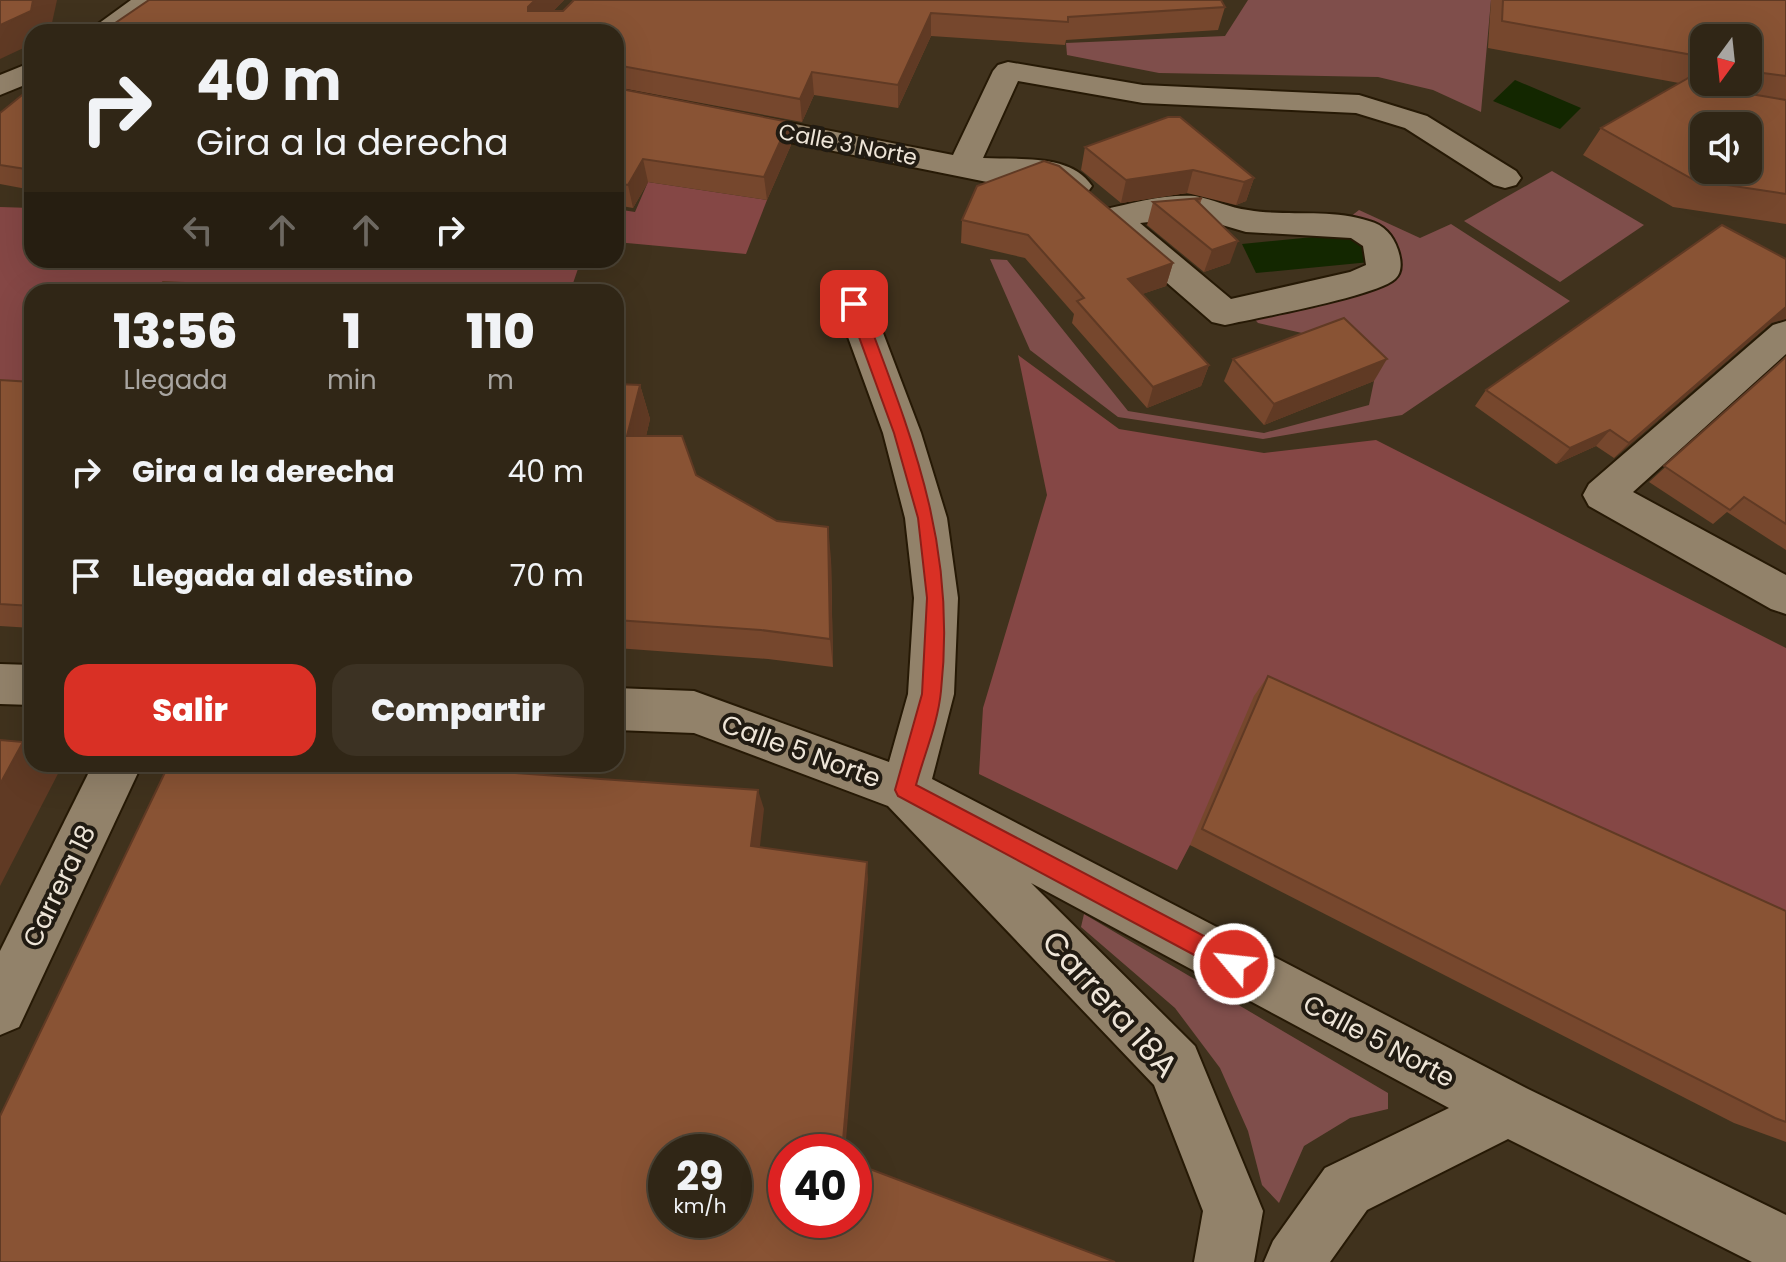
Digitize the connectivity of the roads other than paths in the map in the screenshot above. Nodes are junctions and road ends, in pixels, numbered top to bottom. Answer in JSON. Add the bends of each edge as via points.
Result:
{"nodes":[{"id":1,"x":149,"y":0,"type":"edge"},
{"id":2,"x":107,"y":19,"type":"edge"},
{"id":3,"x":24,"y":75,"type":"edge"},
{"id":4,"x":0,"y":86,"type":"edge"},
{"id":5,"x":624,"y":100,"type":"edge"},
{"id":6,"x":963,"y":167,"type":"junction"},
{"id":7,"x":1505,"y":178,"type":"dead end"},
{"id":8,"x":1034,"y":181,"type":"edge"},
{"id":9,"x":1114,"y":218,"type":"junction"},
{"id":10,"x":854,"y":304,"type":"dead end"},
{"id":11,"x":1786,"y":334,"type":"edge"},
{"id":12,"x":1786,"y":596,"type":"edge"},
{"id":13,"x":0,"y":684,"type":"edge"},
{"id":14,"x":24,"y":685,"type":"edge"},
{"id":15,"x":624,"y":709,"type":"edge"},
{"id":16,"x":114,"y":772,"type":"edge"},
{"id":17,"x":905,"y":790,"type":"junction"},
{"id":18,"x":0,"y":1008,"type":"edge"},
{"id":19,"x":1508,"y":1109,"type":"junction"},
{"id":20,"x":1786,"y":1247,"type":"edge"},
{"id":21,"x":1224,"y":1262,"type":"edge"},
{"id":22,"x":1294,"y":1262,"type":"edge"}],
"edges":[{"from":1,"to":2,"type":"street"},
{"from":3,"to":4,"type":"street"},
{"from":5,"to":6,"type":"street","name":"Calle 3 Norte"},
{"from":6,"to":7,"type":"street","via":[[1008,71],[1143,94],[1359,104],[1416,122]]},
{"from":6,"to":8,"type":"street","name":"Calle 3 Norte"},
{"from":6,"to":9,"type":"street","via":[[1052,172]]},
{"from":9,"to":9,"type":"street","via":[[1209,207],[1244,220],[1343,227],[1367,232],[1384,255],[1383,271],[1360,282],[1225,313]]},
{"from":10,"to":17,"type":"street","via":[[902,433],[926,518],[936,598],[931,694]]},
{"from":11,"to":12,"type":"street","via":[[1603,495]]},
{"from":13,"to":14,"type":"street"},
{"from":15,"to":17,"type":"street","name":"Calle 5 Norte","via":[[694,712]]},
{"from":16,"to":18,"type":"street","name":"Carrera 18"},
{"from":17,"to":19,"type":"street","name":"Calle 5 Norte"},
{"from":17,"to":21,"type":"street","name":"Carrera 18A","via":[[1175,1066],[1233,1211]]},
{"from":19,"to":20,"type":"street","name":"Calle 5 Norte"},
{"from":19,"to":22,"type":"street","via":[[1346,1189]]}]}
